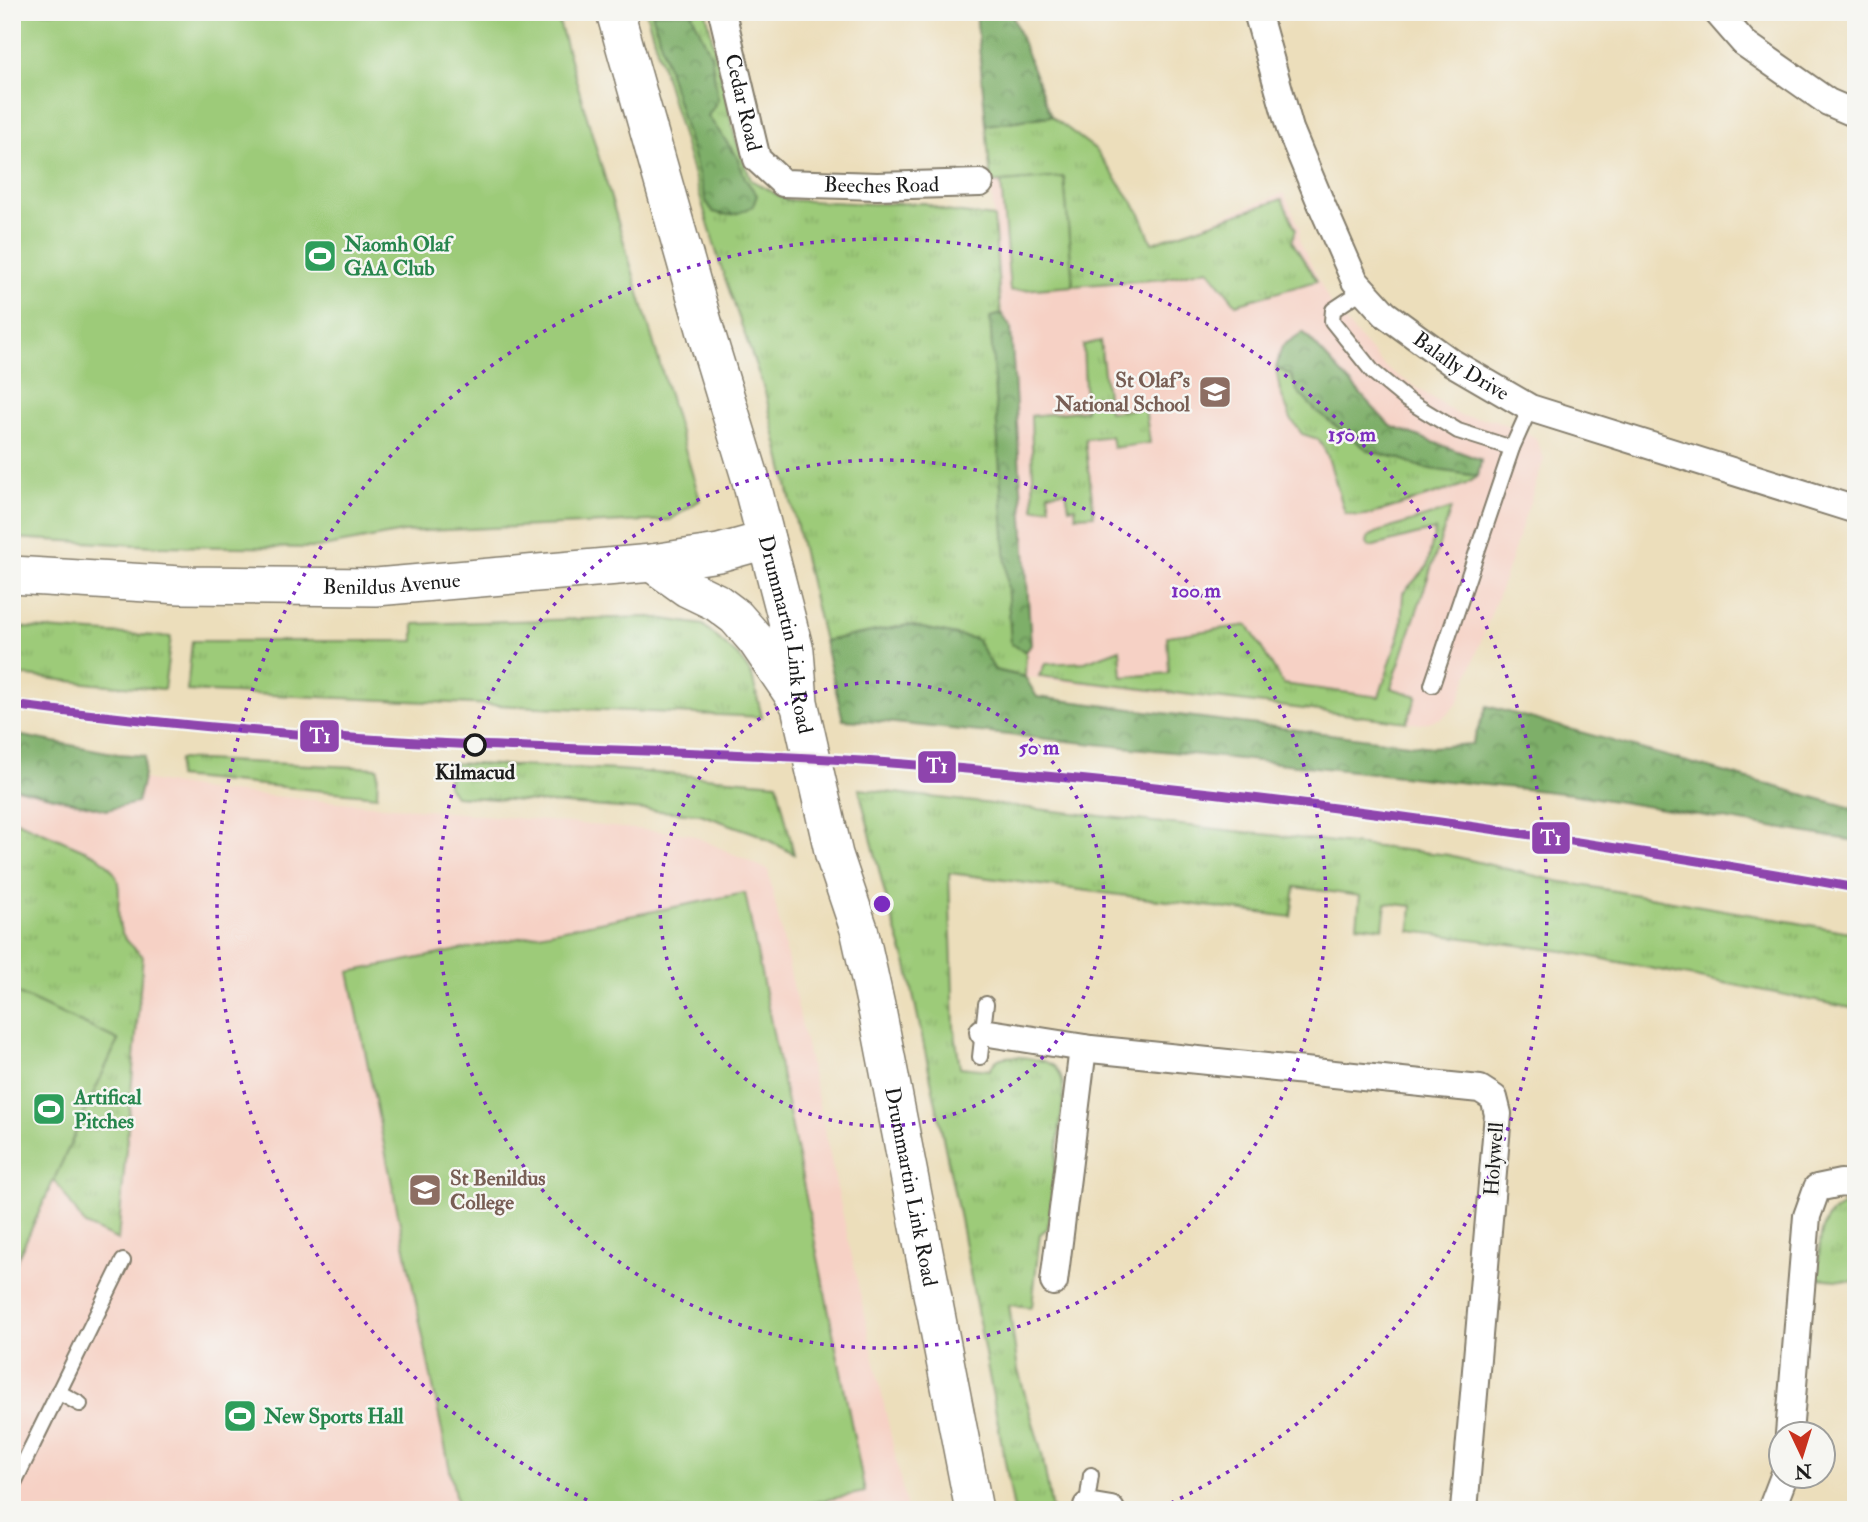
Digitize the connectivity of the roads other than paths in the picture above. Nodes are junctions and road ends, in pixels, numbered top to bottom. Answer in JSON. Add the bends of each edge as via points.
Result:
{"nodes":[{"id":1,"x":615,"y":12,"type":"edge"},
{"id":2,"x":722,"y":12,"type":"edge"},
{"id":3,"x":1257,"y":12,"type":"edge"},
{"id":4,"x":1717,"y":12,"type":"edge"},
{"id":5,"x":1856,"y":114,"type":"edge"},
{"id":6,"x":783,"y":183,"type":"joint"},
{"id":7,"x":980,"y":183,"type":"dead end"},
{"id":8,"x":1363,"y":290,"type":"junction"},
{"id":9,"x":1530,"y":408,"type":"junction"},
{"id":10,"x":1512,"y":448,"type":"junction"},
{"id":11,"x":1856,"y":510,"type":"edge"},
{"id":12,"x":766,"y":540,"type":"junction"},
{"id":13,"x":652,"y":563,"type":"junction"},
{"id":14,"x":12,"y":575,"type":"edge"},
{"id":15,"x":1432,"y":685,"type":"dead end"},
{"id":16,"x":799,"y":702,"type":"junction"},
{"id":17,"x":986,"y":1004,"type":"dead end"},
{"id":18,"x":981,"y":1045,"type":"joint"},
{"id":19,"x":1083,"y":1048,"type":"junction"},
{"id":20,"x":1856,"y":1185,"type":"edge"},
{"id":21,"x":123,"y":1261,"type":"dead end"},
{"id":22,"x":1054,"y":1282,"type":"dead end"},
{"id":23,"x":58,"y":1392,"type":"junction"},
{"id":24,"x":80,"y":1404,"type":"dead end"},
{"id":25,"x":1790,"y":1420,"type":"edge"},
{"id":26,"x":1091,"y":1475,"type":"dead end"},
{"id":27,"x":12,"y":1487,"type":"edge"},
{"id":28,"x":1779,"y":1490,"type":"edge"},
{"id":29,"x":1095,"y":1508,"type":"edge"},
{"id":30,"x":974,"y":1510,"type":"edge"},
{"id":31,"x":1465,"y":1510,"type":"edge"},
{"id":32,"x":1771,"y":1510,"type":"edge"}],
"edges":[{"from":1,"to":12,"type":"main road","name":"Drummartin Link Road"},
{"from":2,"to":6,"type":"street","name":"Cedar Road","via":[[757,159]]},
{"from":3,"to":8,"type":"street","name":"Balally Drive","via":[[1290,129],[1355,281]]},
{"from":4,"to":5,"type":"street","via":[[1744,44],[1828,102]]},
{"from":6,"to":7,"type":"street","name":"Beeches Road"},
{"from":8,"to":9,"type":"street","name":"Balally Drive","via":[[1385,314],[1451,362]]},
{"from":8,"to":10,"type":"lane","via":[[1333,310],[1332,321],[1373,372],[1407,400],[1458,431]]},
{"from":9,"to":10,"type":"lane"},
{"from":9,"to":11,"type":"street","name":"Balally Drive"},
{"from":10,"to":15,"type":"lane"},
{"from":12,"to":13,"type":"main road","name":"Benildus Avenue"},
{"from":12,"to":16,"type":"main road","name":"Drummartin Link Road","via":[[795,651]]},
{"from":13,"to":14,"type":"main road","name":"Benildus Avenue","via":[[376,587],[181,585]]},
{"from":13,"to":16,"type":"main road","via":[[736,617]]},
{"from":16,"to":30,"type":"main road","name":"Drummartin Link Road","via":[[834,855],[859,929],[878,1015]]},
{"from":17,"to":18,"type":"lane"},
{"from":18,"to":19,"type":"street","name":"Holywell"},
{"from":19,"to":22,"type":"street"},
{"from":19,"to":31,"type":"street","name":"Holywell","via":[[1480,1089],[1494,1098],[1498,1114]]},
{"from":20,"to":25,"type":"street","via":[[1817,1188],[1807,1216]]},
{"from":21,"to":23,"type":"lane"},
{"from":23,"to":24,"type":"lane"},
{"from":23,"to":27,"type":"lane"},
{"from":26,"to":29,"type":"lane"},
{"from":28,"to":32,"type":"street"}]}
